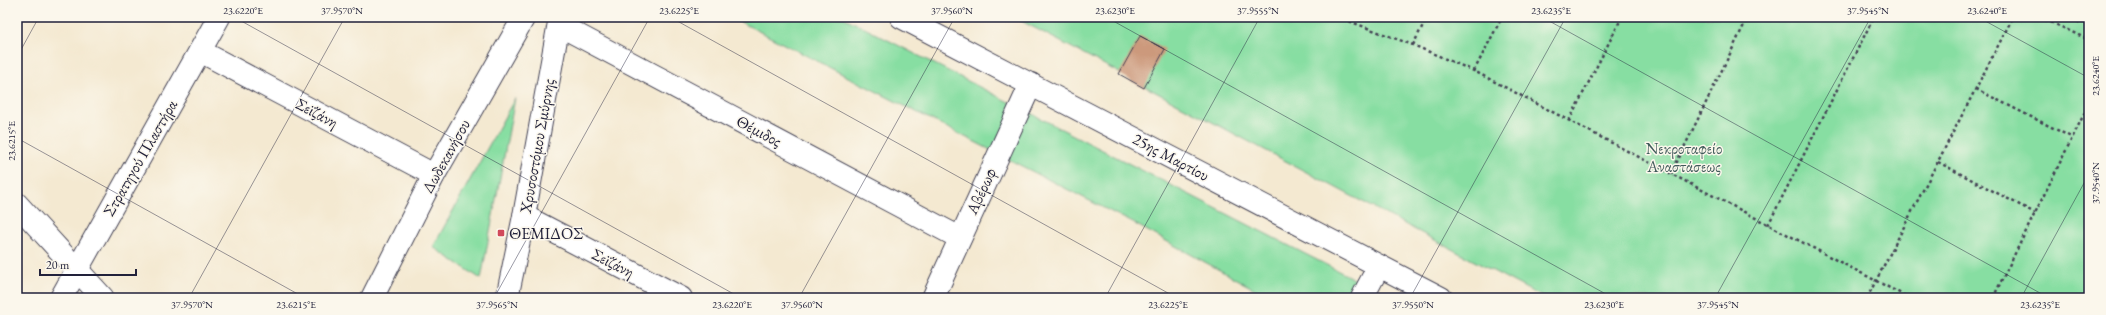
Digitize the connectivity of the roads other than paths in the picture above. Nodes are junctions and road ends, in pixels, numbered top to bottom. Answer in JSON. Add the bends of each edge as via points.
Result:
{"nodes":[{"id":1,"x":219,"y":17,"type":"edge"},
{"id":2,"x":524,"y":17,"type":"edge"},
{"id":3,"x":901,"y":17,"type":"edge"},
{"id":4,"x":559,"y":21,"type":"edge"},
{"id":5,"x":200,"y":52,"type":"junction"},
{"id":6,"x":1031,"y":84,"type":"junction"},
{"id":7,"x":434,"y":175,"type":"junction"},
{"id":8,"x":17,"y":204,"type":"edge"},
{"id":9,"x":524,"y":216,"type":"junction"},
{"id":10,"x":960,"y":238,"type":"junction"},
{"id":11,"x":1379,"y":266,"type":"junction"},
{"id":12,"x":77,"y":268,"type":"junction"},
{"id":13,"x":61,"y":298,"type":"edge"},
{"id":14,"x":103,"y":298,"type":"edge"},
{"id":15,"x":372,"y":298,"type":"edge"},
{"id":16,"x":506,"y":298,"type":"edge"},
{"id":17,"x":681,"y":298,"type":"edge"},
{"id":18,"x":933,"y":298,"type":"edge"},
{"id":19,"x":1362,"y":298,"type":"edge"},
{"id":20,"x":1441,"y":298,"type":"edge"}],
"edges":[{"from":1,"to":5,"type":"street","name":"Στρατηγού Πλαστήρα"},
{"from":2,"to":7,"type":"street","name":"Δωδεκανήσου"},
{"from":3,"to":6,"type":"street","name":"25ης Μαρτίου"},
{"from":4,"to":9,"type":"street","name":"Χρυσοστόμου Σμύρνης"},
{"from":4,"to":10,"type":"street","name":"Θέμιδος"},
{"from":5,"to":7,"type":"street","name":"Σεϊζάνη"},
{"from":5,"to":12,"type":"street","name":"Στρατηγού Πλαστήρα"},
{"from":6,"to":10,"type":"street","name":"Αβέρωφ"},
{"from":6,"to":11,"type":"street","name":"25ης Μαρτίου"},
{"from":7,"to":15,"type":"street","name":"Δωδεκανήσου"},
{"from":8,"to":12,"type":"street"},
{"from":9,"to":16,"type":"street","name":"Χρυσοστόμου Σμύρνης"},
{"from":9,"to":17,"type":"street","name":"Σεϊζάνη"},
{"from":10,"to":18,"type":"street","name":"Αβέρωφ"},
{"from":11,"to":19,"type":"street"},
{"from":11,"to":20,"type":"street","name":"25ης Μαρτίου"},
{"from":12,"to":13,"type":"street","name":"Στρατηγού Πλαστήρα"},
{"from":12,"to":14,"type":"street"}]}
